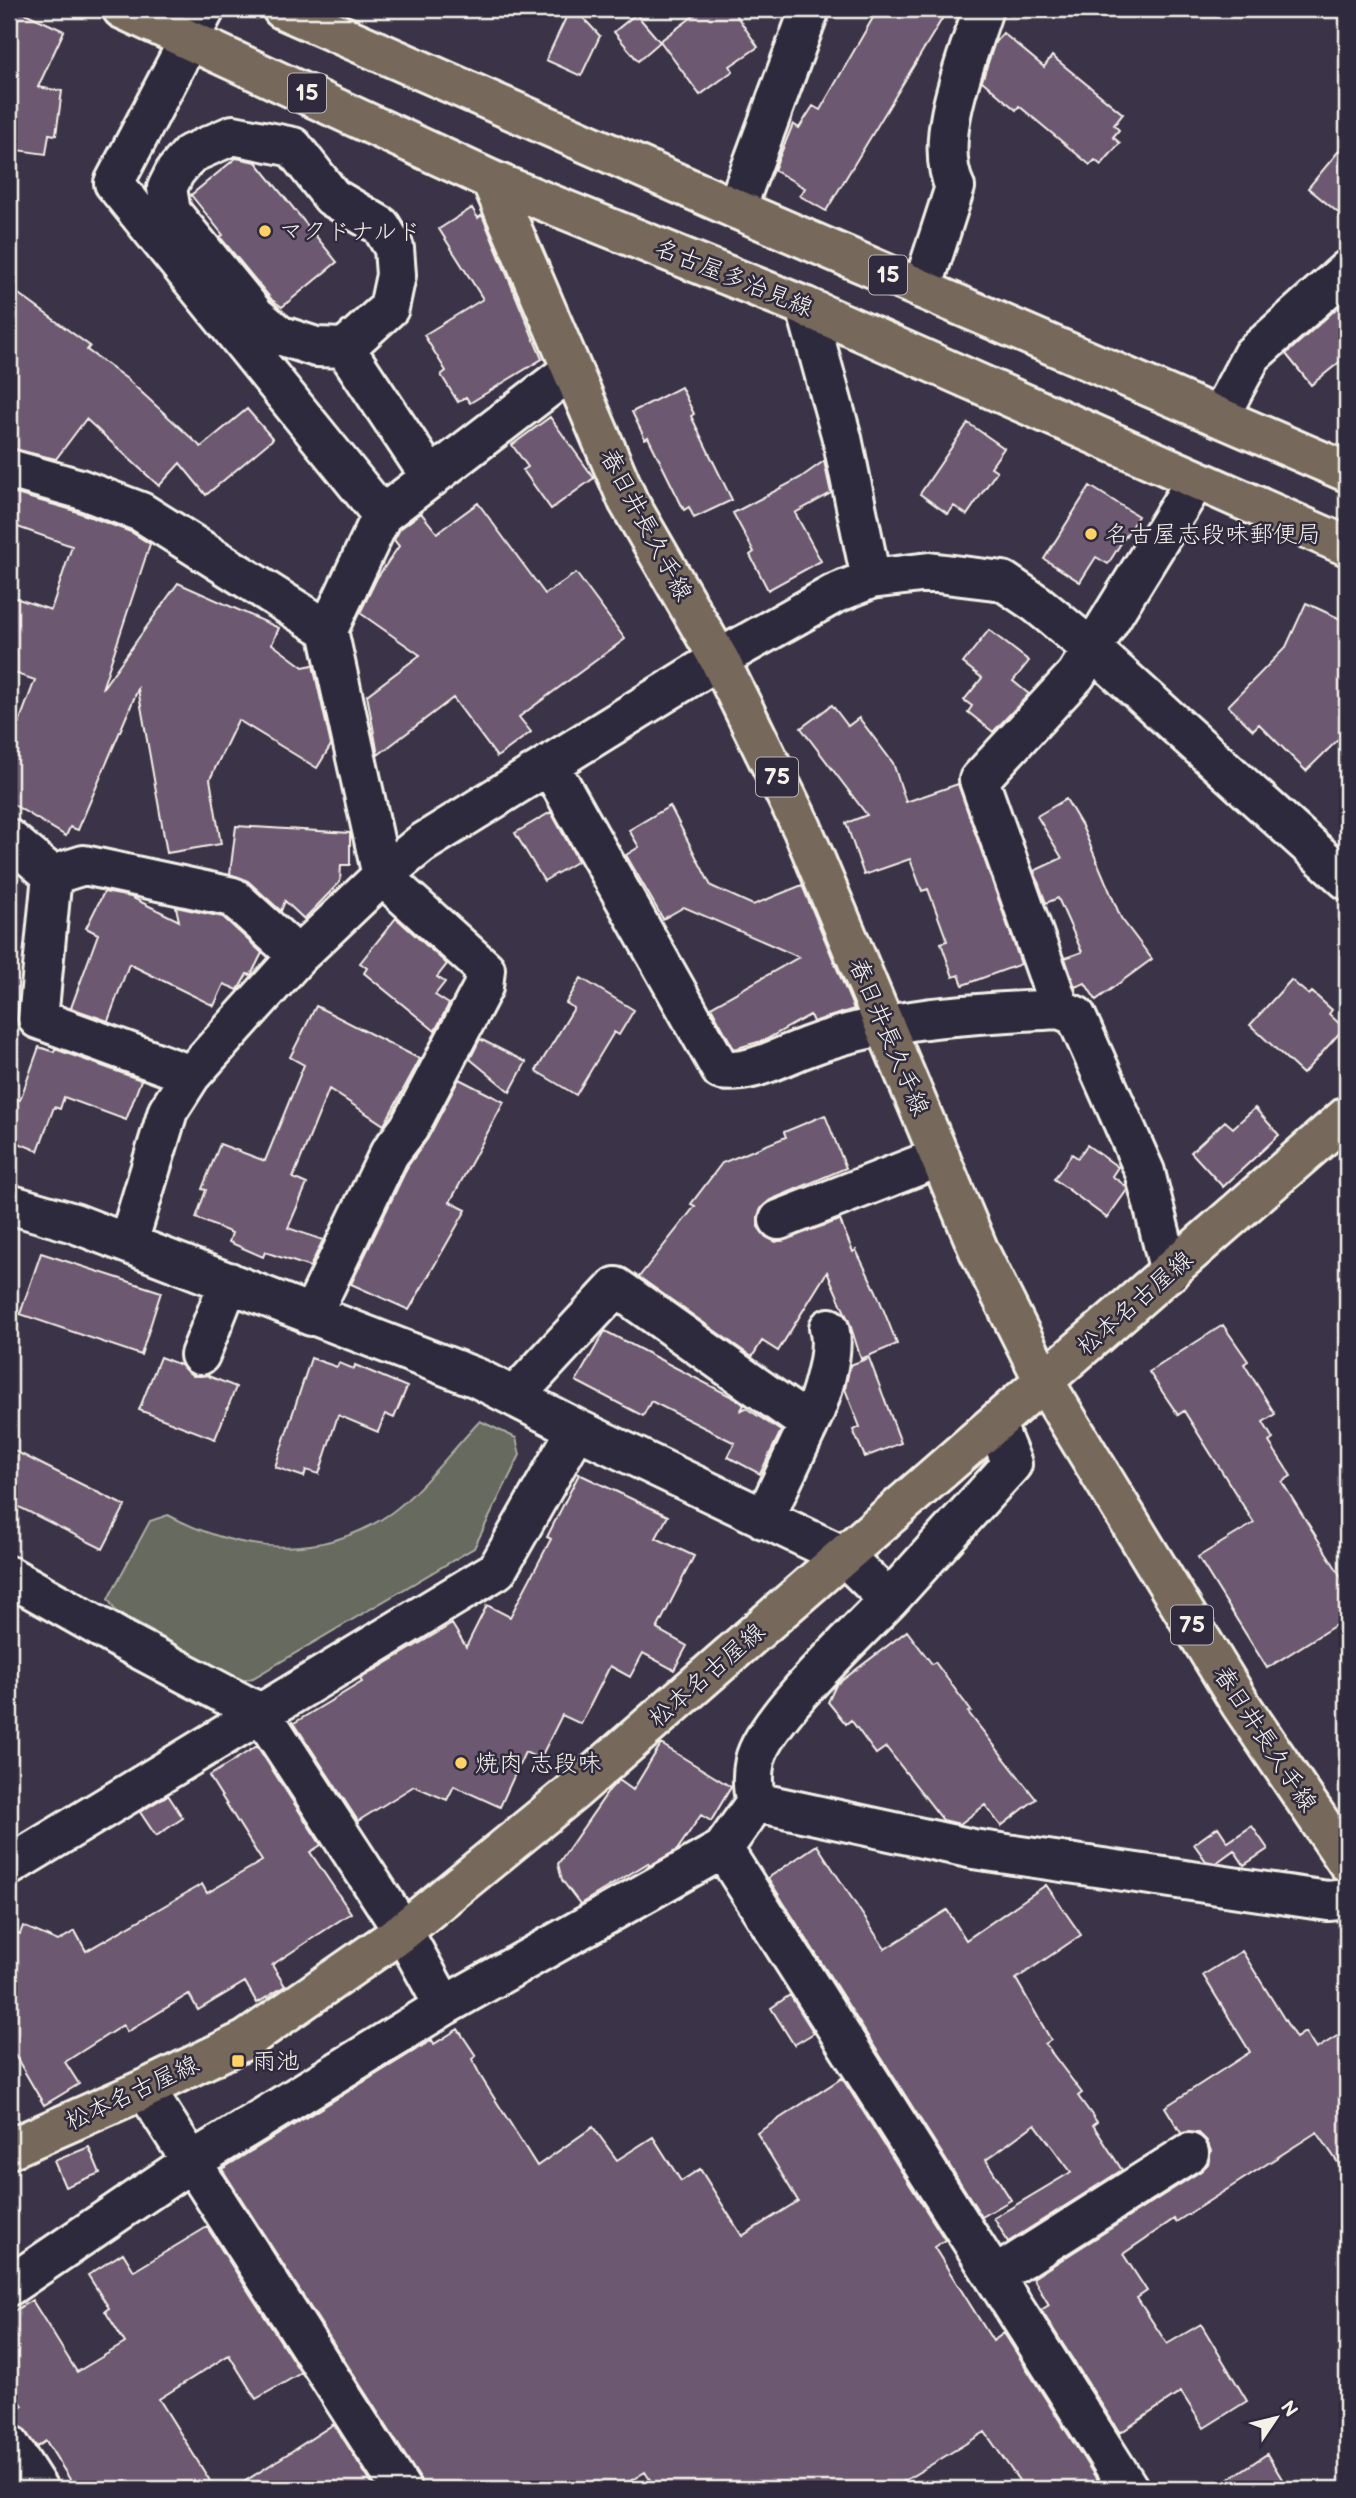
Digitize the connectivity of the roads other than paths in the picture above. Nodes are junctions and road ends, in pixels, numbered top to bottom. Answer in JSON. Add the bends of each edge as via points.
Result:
{"nodes":[{"id":1,"x":122,"y":9,"type":"edge"},
{"id":2,"x":282,"y":9,"type":"edge"},
{"id":3,"x":810,"y":9,"type":"edge"},
{"id":4,"x":983,"y":9,"type":"edge"},
{"id":5,"x":198,"y":24,"type":"edge"},
{"id":6,"x":307,"y":93,"type":"junction"},
{"id":7,"x":138,"y":138,"type":"junction"},
{"id":8,"x":293,"y":147,"type":"junction"},
{"id":9,"x":175,"y":172,"type":"junction"},
{"id":10,"x":492,"y":180,"type":"junction"},
{"id":11,"x":736,"y":209,"type":"junction"},
{"id":12,"x":1347,"y":270,"type":"edge"},
{"id":13,"x":922,"y":289,"type":"junction"},
{"id":14,"x":806,"y":306,"type":"junction"},
{"id":15,"x":345,"y":348,"type":"junction"},
{"id":16,"x":571,"y":370,"type":"junction"},
{"id":17,"x":1219,"y":417,"type":"junction"},
{"id":18,"x":9,"y":469,"type":"edge"},
{"id":19,"x":1347,"y":472,"type":"edge"},
{"id":20,"x":431,"y":478,"type":"junction"},
{"id":21,"x":1196,"y":480,"type":"junction"},
{"id":22,"x":382,"y":515,"type":"junction"},
{"id":23,"x":1347,"y":545,"type":"edge"},
{"id":24,"x":871,"y":579,"type":"junction"},
{"id":25,"x":328,"y":630,"type":"junction"},
{"id":26,"x":1093,"y":650,"type":"junction"},
{"id":27,"x":719,"y":659,"type":"junction"},
{"id":28,"x":550,"y":766,"type":"junction"},
{"id":29,"x":9,"y":839,"type":"edge"},
{"id":30,"x":52,"y":876,"type":"junction"},
{"id":31,"x":382,"y":876,"type":"junction"},
{"id":32,"x":1347,"y":880,"type":"edge"},
{"id":33,"x":298,"y":956,"type":"junction"},
{"id":34,"x":1060,"y":1009,"type":"junction"},
{"id":35,"x":884,"y":1024,"type":"junction"},
{"id":36,"x":191,"y":1075,"type":"junction"},
{"id":37,"x":1347,"y":1116,"type":"edge"},
{"id":38,"x":940,"y":1157,"type":"junction"},
{"id":39,"x":9,"y":1204,"type":"edge"},
{"id":40,"x":779,"y":1220,"type":"dead end"},
{"id":41,"x":128,"y":1243,"type":"junction"},
{"id":42,"x":1170,"y":1272,"type":"junction"},
{"id":43,"x":229,"y":1282,"type":"junction"},
{"id":44,"x":311,"y":1316,"type":"junction"},
{"id":45,"x":829,"y":1328,"type":"dead end"},
{"id":46,"x":200,"y":1355,"type":"dead end"},
{"id":47,"x":1045,"y":1383,"type":"junction"},
{"id":48,"x":515,"y":1396,"type":"junction"},
{"id":49,"x":809,"y":1424,"type":"junction"},
{"id":50,"x":996,"y":1425,"type":"junction"},
{"id":51,"x":577,"y":1429,"type":"junction"},
{"id":52,"x":764,"y":1519,"type":"junction"},
{"id":53,"x":844,"y":1556,"type":"junction"},
{"id":54,"x":9,"y":1576,"type":"edge"},
{"id":55,"x":888,"y":1600,"type":"junction"},
{"id":56,"x":262,"y":1714,"type":"junction"},
{"id":57,"x":756,"y":1802,"type":"junction"},
{"id":58,"x":723,"y":1849,"type":"junction"},
{"id":59,"x":1347,"y":1862,"type":"edge"},
{"id":60,"x":9,"y":1866,"type":"edge"},
{"id":61,"x":1347,"y":1899,"type":"edge"},
{"id":62,"x":403,"y":1931,"type":"junction"},
{"id":63,"x":444,"y":2006,"type":"junction"},
{"id":64,"x":145,"y":2089,"type":"junction"},
{"id":65,"x":9,"y":2148,"type":"edge"},
{"id":66,"x":1189,"y":2153,"type":"dead end"},
{"id":67,"x":191,"y":2162,"type":"junction"},
{"id":68,"x":995,"y":2276,"type":"junction"},
{"id":69,"x":9,"y":2286,"type":"edge"},
{"id":70,"x":9,"y":2444,"type":"edge"},
{"id":71,"x":37,"y":2489,"type":"edge"},
{"id":72,"x":401,"y":2489,"type":"edge"},
{"id":73,"x":1129,"y":2489,"type":"edge"}],
"edges":[{"from":1,"to":5,"type":"main road","name":"名古屋多治見線","number":"15"},
{"from":2,"to":11,"type":"main road","number":"15"},
{"from":3,"to":11,"type":"street"},
{"from":4,"to":13,"type":"street","via":[[950,115],[949,173],[956,187]]},
{"from":5,"to":6,"type":"main road","name":"名古屋多治見線","number":"15"},
{"from":5,"to":7,"type":"street"},
{"from":6,"to":8,"type":"street"},
{"from":6,"to":10,"type":"main road","name":"名古屋多治見線","number":"15"},
{"from":7,"to":9,"type":"street"},
{"from":7,"to":22,"type":"street","via":[[114,183]]},
{"from":8,"to":9,"type":"street","via":[[233,135],[190,154]]},
{"from":8,"to":9,"type":"street","via":[[283,168],[330,218],[372,240],[387,268],[377,305],[348,332],[312,339],[286,333],[268,318],[175,206]]},
{"from":8,"to":15,"type":"street","via":[[332,197],[381,226],[394,248],[396,275],[389,308]]},
{"from":9,"to":15,"type":"street","via":[[167,188],[171,212],[256,316],[279,335],[316,346]]},
{"from":10,"to":14,"type":"main road","name":"名古屋多治見線","number":"15"},
{"from":10,"to":16,"type":"main road","name":"春日井長久手線","number":"75"},
{"from":11,"to":13,"type":"main road","number":"15"},
{"from":12,"to":17,"type":"street","via":[[1252,355]]},
{"from":13,"to":17,"type":"main road","number":"15"},
{"from":14,"to":21,"type":"main road","name":"名古屋多治見線","number":"15"},
{"from":14,"to":24,"type":"street","via":[[842,438]]},
{"from":15,"to":20,"type":"street"},
{"from":16,"to":20,"type":"street"},
{"from":16,"to":27,"type":"main road","name":"春日井長久手線","number":"75","via":[[628,501]]},
{"from":17,"to":19,"type":"main road","number":"15"},
{"from":18,"to":25,"type":"street","via":[[141,512]]},
{"from":20,"to":22,"type":"street"},
{"from":21,"to":23,"type":"main road","name":"名古屋多治見線","number":"15"},
{"from":21,"to":26,"type":"street"},
{"from":22,"to":25,"type":"street"},
{"from":24,"to":26,"type":"street","via":[[929,572],[1003,582]]},
{"from":24,"to":27,"type":"street","via":[[834,594]]},
{"from":25,"to":31,"type":"street"},
{"from":26,"to":32,"type":"street"},
{"from":26,"to":34,"type":"street","via":[[1076,676],[979,780]]},
{"from":27,"to":28,"type":"street"},
{"from":27,"to":35,"type":"main road","name":"春日井長久手線","number":"75","via":[[802,828]]},
{"from":28,"to":31,"type":"street","via":[[421,844]]},
{"from":28,"to":35,"type":"street","via":[[721,1070],[737,1073]]},
{"from":29,"to":30,"type":"street"},
{"from":30,"to":33,"type":"street","via":[[84,865],[233,897]]},
{"from":30,"to":36,"type":"street","via":[[38,1019]]},
{"from":31,"to":33,"type":"street"},
{"from":31,"to":44,"type":"street","via":[[485,969],[483,986],[409,1128],[388,1154]]},
{"from":33,"to":36,"type":"street"},
{"from":34,"to":35,"type":"street","via":[[934,1016]]},
{"from":34,"to":42,"type":"street","via":[[1076,1016],[1145,1172]]},
{"from":35,"to":38,"type":"main road","name":"春日井長久手線","number":"75"},
{"from":36,"to":41,"type":"street","via":[[168,1111]]},
{"from":37,"to":42,"type":"main road","name":"松本名古屋線"},
{"from":38,"to":40,"type":"street"},
{"from":38,"to":47,"type":"main road","name":"春日井長久手線","number":"75","via":[[979,1251]]},
{"from":39,"to":41,"type":"street"},
{"from":41,"to":43,"type":"street"},
{"from":42,"to":47,"type":"main road","name":"松本名古屋線"},
{"from":43,"to":44,"type":"street"},
{"from":43,"to":46,"type":"street"},
{"from":44,"to":48,"type":"street"},
{"from":45,"to":49,"type":"street","via":[[832,1340]]},
{"from":47,"to":50,"type":"main road","name":"松本名古屋線"},
{"from":47,"to":59,"type":"main road","name":"春日井長久手線","number":"75","via":[[1241,1705]]},
{"from":48,"to":49,"type":"street","via":[[616,1287]]},
{"from":48,"to":51,"type":"street"},
{"from":49,"to":52,"type":"street"},
{"from":50,"to":53,"type":"main road","name":"松本名古屋線"},
{"from":50,"to":55,"type":"street","via":[[1012,1464]]},
{"from":51,"to":52,"type":"street"},
{"from":51,"to":56,"type":"street","via":[[497,1570]]},
{"from":52,"to":53,"type":"street"},
{"from":53,"to":55,"type":"street"},
{"from":53,"to":62,"type":"main road","name":"松本名古屋線","via":[[574,1791]]},
{"from":54,"to":56,"type":"street"},
{"from":55,"to":57,"type":"street","via":[[781,1714],[755,1757],[752,1790]]},
{"from":56,"to":60,"type":"street"},
{"from":56,"to":62,"type":"street"},
{"from":57,"to":58,"type":"street"},
{"from":57,"to":61,"type":"street","via":[[973,1849],[1328,1901]]},
{"from":58,"to":63,"type":"street"},
{"from":58,"to":68,"type":"street"},
{"from":62,"to":63,"type":"street"},
{"from":62,"to":64,"type":"main road","name":"松本名古屋線","via":[[246,2040]]},
{"from":63,"to":67,"type":"street"},
{"from":64,"to":65,"type":"main road","name":"松本名古屋線"},
{"from":64,"to":67,"type":"street"},
{"from":66,"to":68,"type":"street"},
{"from":67,"to":69,"type":"street"},
{"from":67,"to":72,"type":"street"},
{"from":68,"to":73,"type":"street"},
{"from":70,"to":71,"type":"street"}]}
